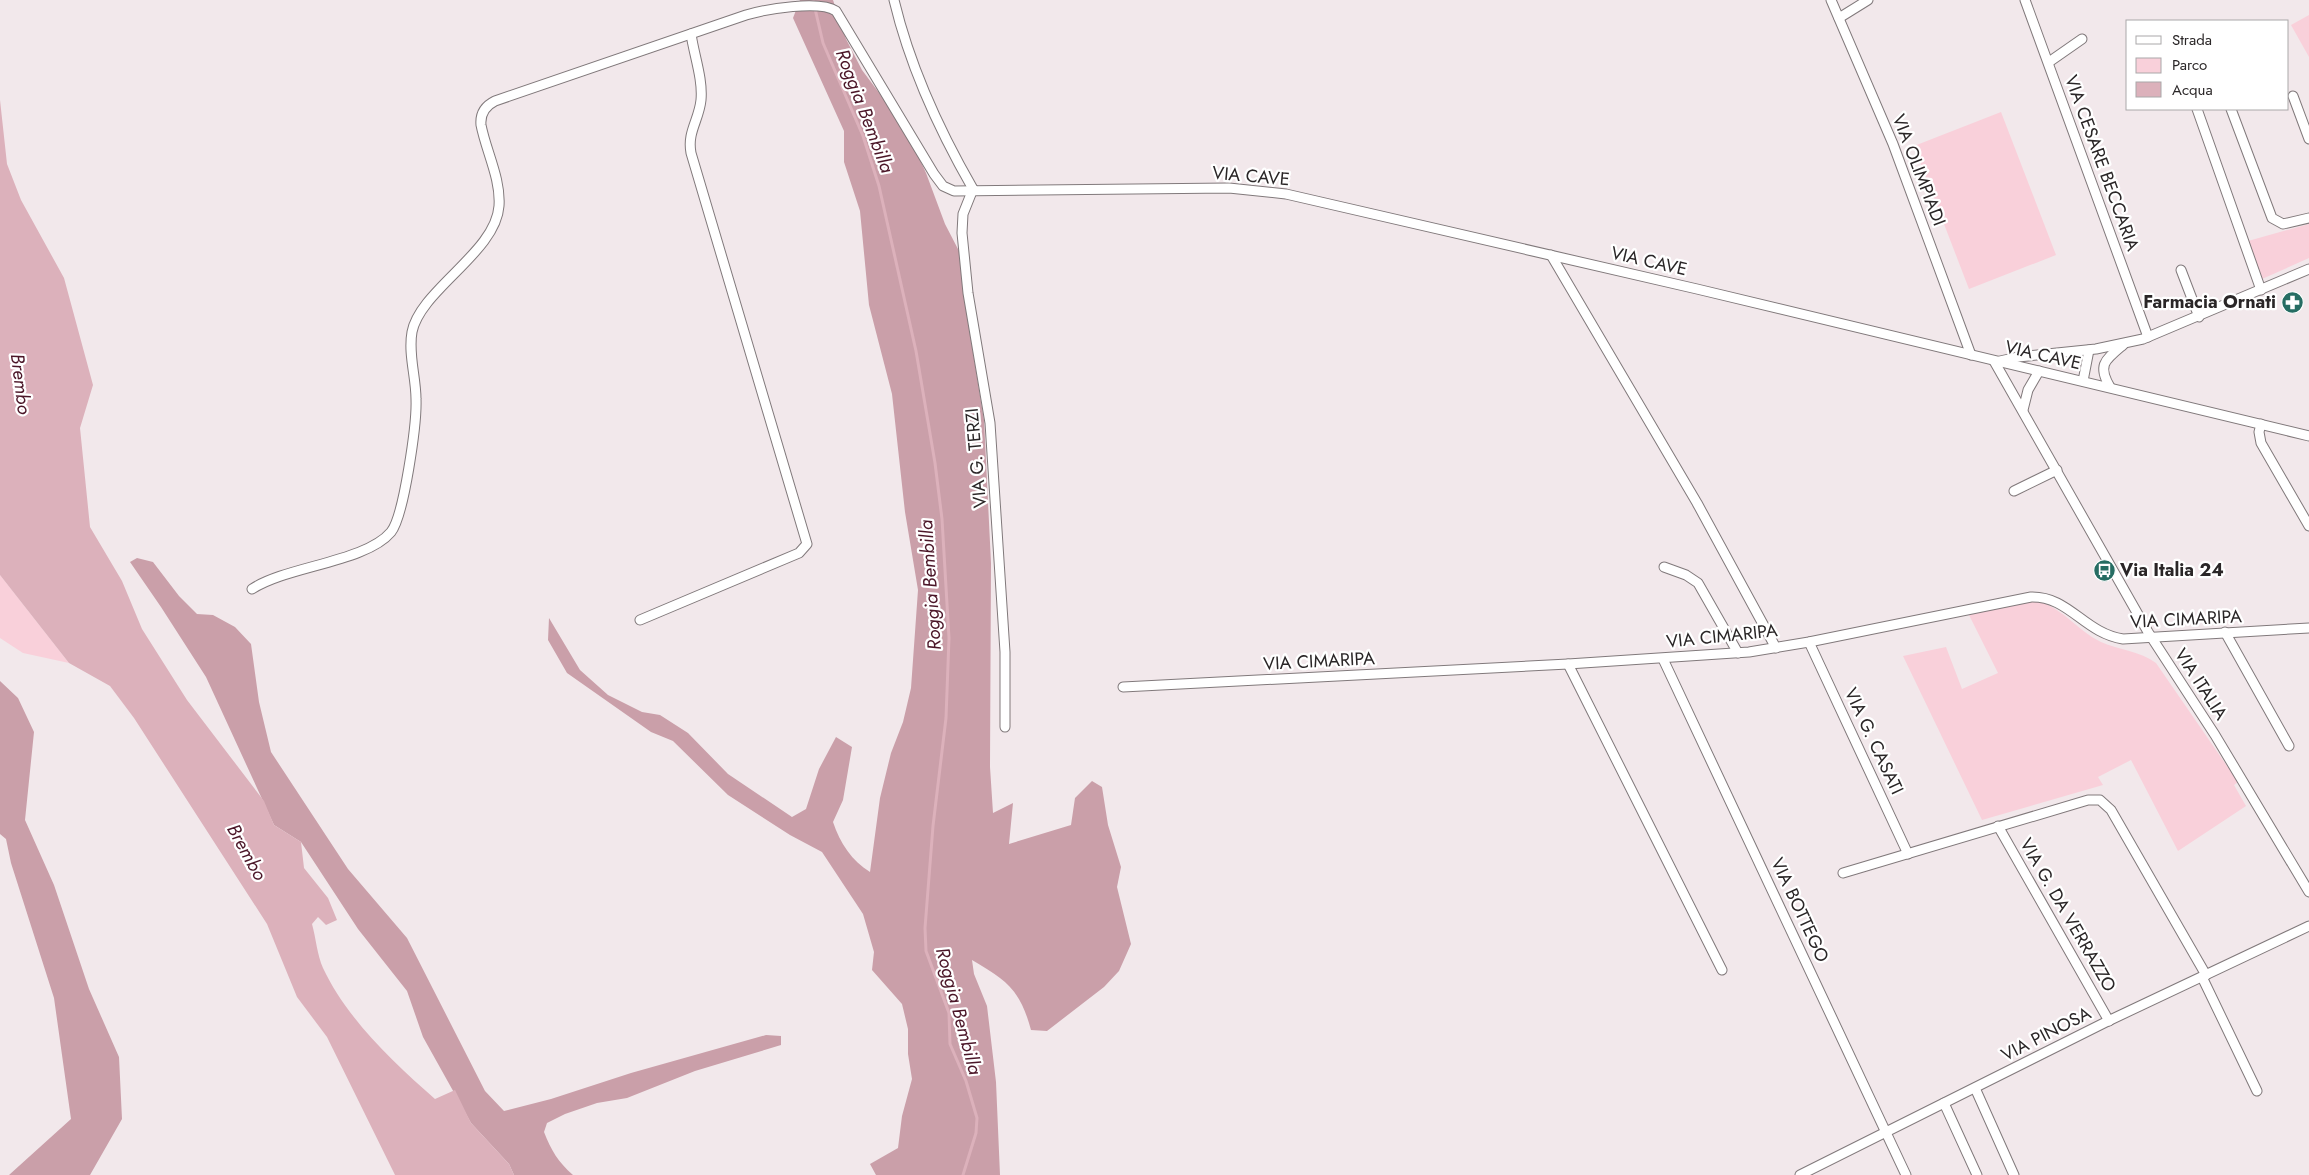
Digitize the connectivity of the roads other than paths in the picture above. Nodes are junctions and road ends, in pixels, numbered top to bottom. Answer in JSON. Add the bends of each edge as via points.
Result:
{"nodes":[{"id":1,"x":894,"y":0,"type":"edge"},
{"id":2,"x":1830,"y":0,"type":"edge"},
{"id":3,"x":1868,"y":0,"type":"edge"},
{"id":4,"x":2025,"y":0,"type":"edge"},
{"id":5,"x":1839,"y":18,"type":"junction"},
{"id":6,"x":691,"y":34,"type":"junction"},
{"id":7,"x":2082,"y":39,"type":"dead end"},
{"id":8,"x":2049,"y":62,"type":"junction"},
{"id":9,"x":2293,"y":96,"type":"dead end"},
{"id":10,"x":2198,"y":110,"type":"edge"},
{"id":11,"x":2231,"y":110,"type":"edge"},
{"id":12,"x":2309,"y":139,"type":"edge"},
{"id":13,"x":973,"y":189,"type":"junction"},
{"id":14,"x":2309,"y":218,"type":"edge"},
{"id":15,"x":1551,"y":254,"type":"junction"},
{"id":16,"x":2181,"y":270,"type":"dead end"},
{"id":17,"x":2309,"y":270,"type":"edge"},
{"id":18,"x":2261,"y":290,"type":"junction"},
{"id":19,"x":2199,"y":317,"type":"junction"},
{"id":20,"x":2148,"y":337,"type":"junction"},
{"id":21,"x":2126,"y":343,"type":"junction"},
{"id":22,"x":2090,"y":350,"type":"junction"},
{"id":23,"x":1971,"y":355,"type":"junction"},
{"id":24,"x":1996,"y":362,"type":"junction"},
{"id":25,"x":2039,"y":371,"type":"junction"},
{"id":26,"x":2083,"y":381,"type":"junction"},
{"id":27,"x":2110,"y":387,"type":"junction"},
{"id":28,"x":2022,"y":410,"type":"junction"},
{"id":29,"x":2261,"y":424,"type":"junction"},
{"id":30,"x":2309,"y":436,"type":"edge"},
{"id":31,"x":2057,"y":470,"type":"junction"},
{"id":32,"x":2014,"y":491,"type":"dead end"},
{"id":33,"x":2309,"y":526,"type":"edge"},
{"id":34,"x":1664,"y":567,"type":"dead end"},
{"id":35,"x":252,"y":589,"type":"dead end"},
{"id":36,"x":640,"y":620,"type":"dead end"},
{"id":37,"x":2309,"y":628,"type":"edge"},
{"id":38,"x":2225,"y":632,"type":"junction"},
{"id":39,"x":2151,"y":638,"type":"junction"},
{"id":40,"x":1809,"y":642,"type":"junction"},
{"id":41,"x":1776,"y":648,"type":"junction"},
{"id":42,"x":1738,"y":653,"type":"junction"},
{"id":43,"x":1663,"y":659,"type":"junction"},
{"id":44,"x":1568,"y":664,"type":"junction"},
{"id":45,"x":1123,"y":687,"type":"dead end"},
{"id":46,"x":1005,"y":727,"type":"dead end"},
{"id":47,"x":2289,"y":746,"type":"dead end"},
{"id":48,"x":1998,"y":826,"type":"junction"},
{"id":49,"x":1908,"y":854,"type":"junction"},
{"id":50,"x":1843,"y":874,"type":"dead end"},
{"id":51,"x":2309,"y":892,"type":"edge"},
{"id":52,"x":2309,"y":926,"type":"edge"},
{"id":53,"x":1722,"y":970,"type":"dead end"},
{"id":54,"x":2204,"y":976,"type":"junction"},
{"id":55,"x":2109,"y":1021,"type":"junction"},
{"id":56,"x":1975,"y":1088,"type":"junction"},
{"id":57,"x":2257,"y":1091,"type":"dead end"},
{"id":58,"x":1944,"y":1103,"type":"junction"},
{"id":59,"x":1887,"y":1131,"type":"junction"},
{"id":60,"x":1802,"y":1175,"type":"edge"},
{"id":61,"x":1906,"y":1175,"type":"edge"},
{"id":62,"x":1977,"y":1175,"type":"edge"},
{"id":63,"x":2014,"y":1175,"type":"edge"}],
"edges":[{"from":1,"to":13,"type":"street","via":[[937,124]]},
{"from":2,"to":5,"type":"street","name":"VIA OLIMPIADI"},
{"from":3,"to":5,"type":"street"},
{"from":4,"to":8,"type":"street","name":"VIA CESARE BECCARIA"},
{"from":5,"to":23,"type":"street","name":"VIA OLIMPIADI","via":[[1893,144]]},
{"from":6,"to":13,"type":"street","name":"VIA CAVE","via":[[757,12],[820,5],[831,7],[838,12],[937,179],[954,191]]},
{"from":6,"to":35,"type":"street","via":[[495,101],[484,110],[481,125],[498,191],[498,214],[484,239],[423,310],[413,328],[411,348],[416,415],[394,528],[368,548],[272,578]]},
{"from":6,"to":36,"type":"street","via":[[701,98],[690,133],[691,150],[807,544],[799,553]]},
{"from":7,"to":8,"type":"street"},
{"from":8,"to":20,"type":"street","name":"VIA CESARE BECCARIA"},
{"from":9,"to":12,"type":"street"},
{"from":10,"to":18,"type":"street"},
{"from":11,"to":14,"type":"street","via":[[2272,218],[2283,224]]},
{"from":13,"to":15,"type":"street","name":"VIA CAVE","via":[[1257,190]]},
{"from":13,"to":46,"type":"street","name":"VIA G. TERZI","via":[[963,214],[962,233],[968,293],[991,432],[1005,652]]},
{"from":15,"to":23,"type":"street","name":"VIA CAVE"},
{"from":15,"to":41,"type":"street","via":[[1697,503]]},
{"from":16,"to":19,"type":"street"},
{"from":17,"to":18,"type":"street"},
{"from":18,"to":19,"type":"street"},
{"from":19,"to":20,"type":"street"},
{"from":20,"to":21,"type":"street"},
{"from":21,"to":22,"type":"street"},
{"from":21,"to":27,"type":"street","via":[[2104,364],[2103,374]]},
{"from":22,"to":24,"type":"street"},
{"from":22,"to":26,"type":"street"},
{"from":23,"to":24,"type":"street","name":"VIA CAVE"},
{"from":24,"to":25,"type":"street","name":"VIA CAVE"},
{"from":24,"to":28,"type":"street","name":"VIA ITALIA"},
{"from":25,"to":26,"type":"street","name":"VIA CAVE"},
{"from":25,"to":28,"type":"street"},
{"from":26,"to":27,"type":"street","name":"VIA CAVE"},
{"from":27,"to":29,"type":"street","name":"VIA CAVE"},
{"from":28,"to":31,"type":"street","name":"VIA ITALIA"},
{"from":29,"to":30,"type":"street","name":"VIA CAVE"},
{"from":29,"to":33,"type":"street","via":[[2262,443]]},
{"from":31,"to":32,"type":"street"},
{"from":31,"to":39,"type":"street","name":"VIA ITALIA"},
{"from":34,"to":42,"type":"street","via":[[1698,583]]},
{"from":37,"to":38,"type":"street","name":"VIA CIMARIPA"},
{"from":38,"to":39,"type":"street","name":"VIA CIMARIPA"},
{"from":38,"to":47,"type":"street"},
{"from":39,"to":40,"type":"street","name":"VIA CIMARIPA","via":[[2123,639],[2105,634],[2057,602],[2034,597]]},
{"from":39,"to":51,"type":"street","name":"VIA ITALIA","via":[[2215,735]]},
{"from":40,"to":41,"type":"street","name":"VIA CIMARIPA"},
{"from":40,"to":49,"type":"street","name":"VIA G. CASATI"},
{"from":41,"to":42,"type":"street","name":"VIA CIMARIPA"},
{"from":42,"to":43,"type":"street","name":"VIA CIMARIPA"},
{"from":43,"to":44,"type":"street","name":"VIA CIMARIPA"},
{"from":43,"to":59,"type":"street","name":"VIA BOTTEGO"},
{"from":44,"to":45,"type":"street","name":"VIA CIMARIPA"},
{"from":44,"to":53,"type":"street"},
{"from":48,"to":49,"type":"street"},
{"from":48,"to":54,"type":"street","via":[[2088,800],[2104,802],[2131,843]]},
{"from":48,"to":55,"type":"street","name":"VIA G. DA VERRAZZO"},
{"from":49,"to":50,"type":"street"},
{"from":52,"to":54,"type":"street","name":"VIA PINOSA"},
{"from":54,"to":55,"type":"street","name":"VIA PINOSA"},
{"from":54,"to":57,"type":"street"},
{"from":55,"to":56,"type":"street","name":"VIA PINOSA"},
{"from":56,"to":58,"type":"street","name":"VIA PINOSA"},
{"from":56,"to":63,"type":"street"},
{"from":58,"to":59,"type":"street","name":"VIA PINOSA"},
{"from":58,"to":62,"type":"street"},
{"from":59,"to":60,"type":"street","name":"VIA PINOSA"},
{"from":59,"to":61,"type":"street","name":"VIA BOTTEGO"}]}
